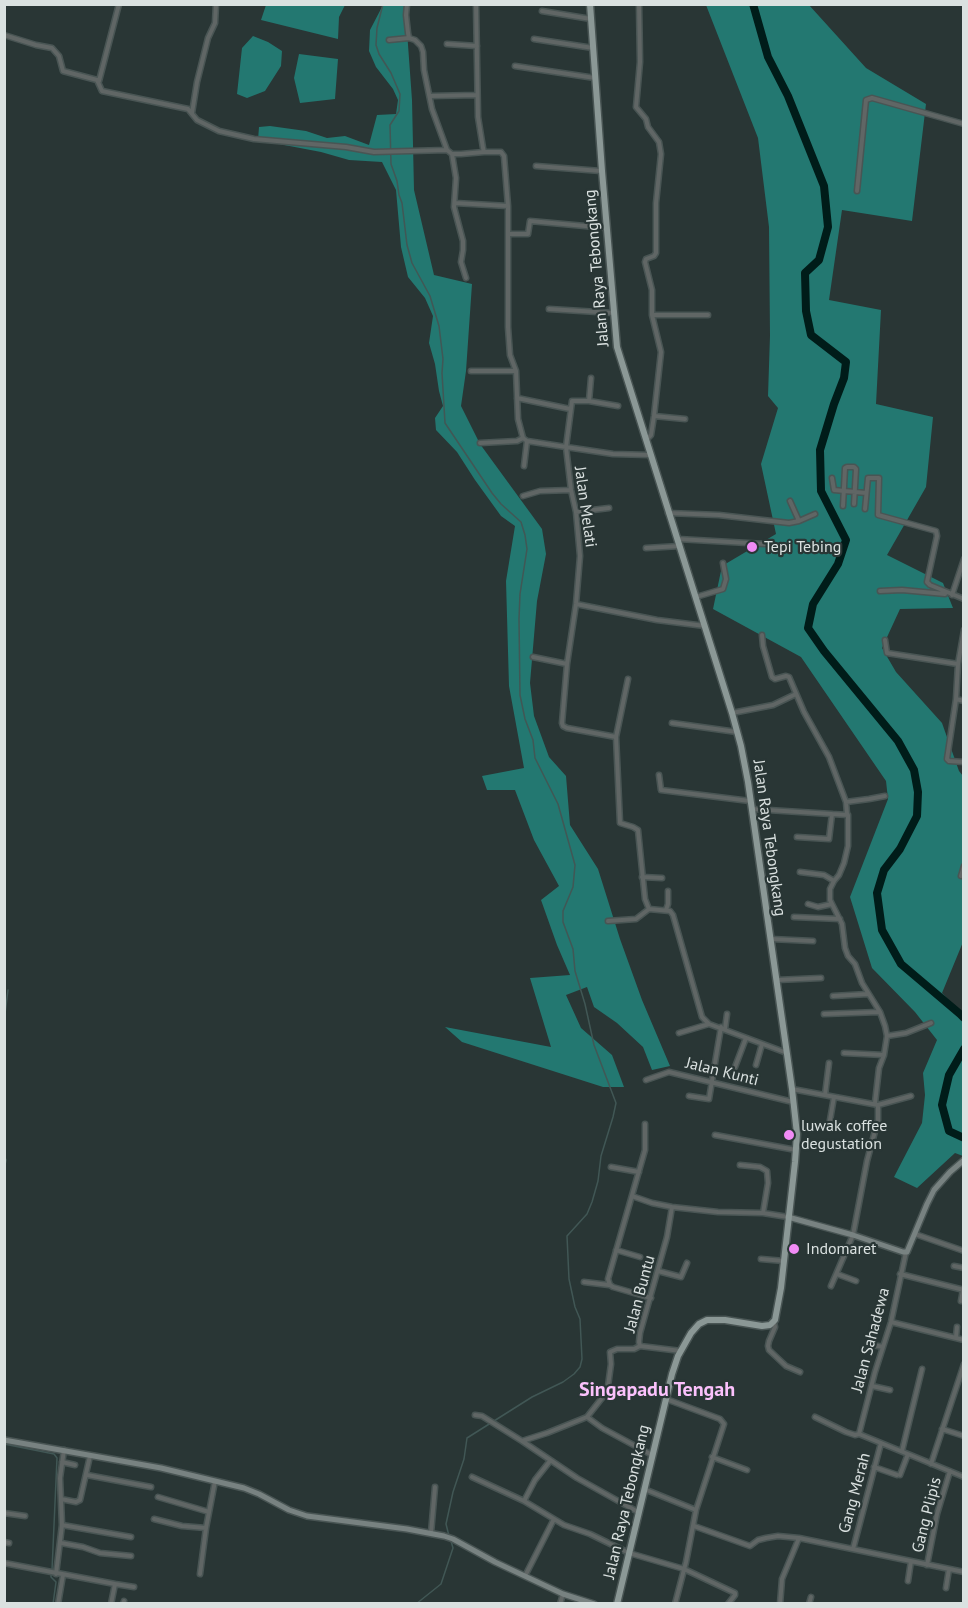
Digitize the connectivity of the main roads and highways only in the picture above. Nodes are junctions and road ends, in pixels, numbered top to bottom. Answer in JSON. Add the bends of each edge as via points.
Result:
{"nodes":[{"id":1,"x":590,"y":4,"type":"edge"},
{"id":2,"x":963,"y":1160,"type":"edge"},
{"id":3,"x":788,"y":1217,"type":"junction"},
{"id":4,"x":4,"y":1440,"type":"edge"},
{"id":5,"x":594,"y":1604,"type":"edge"},
{"id":6,"x":617,"y":1604,"type":"edge"}],
"edges":[{"from":1,"to":3,"type":"main road","name":"Jalan Raya Tebongkang","via":[[616,347],[744,760],[794,1102],[796,1151]]},
{"from":2,"to":3,"type":"main road","via":[[934,1190],[906,1252]]},
{"from":3,"to":6,"type":"main road","name":"Jalan Raya Tebongkang","via":[[774,1322],[762,1326],[704,1320],[693,1329],[674,1365]]},
{"from":4,"to":5,"type":"main road","via":[[215,1481],[252,1491],[307,1516],[444,1536],[562,1594]]}]}
